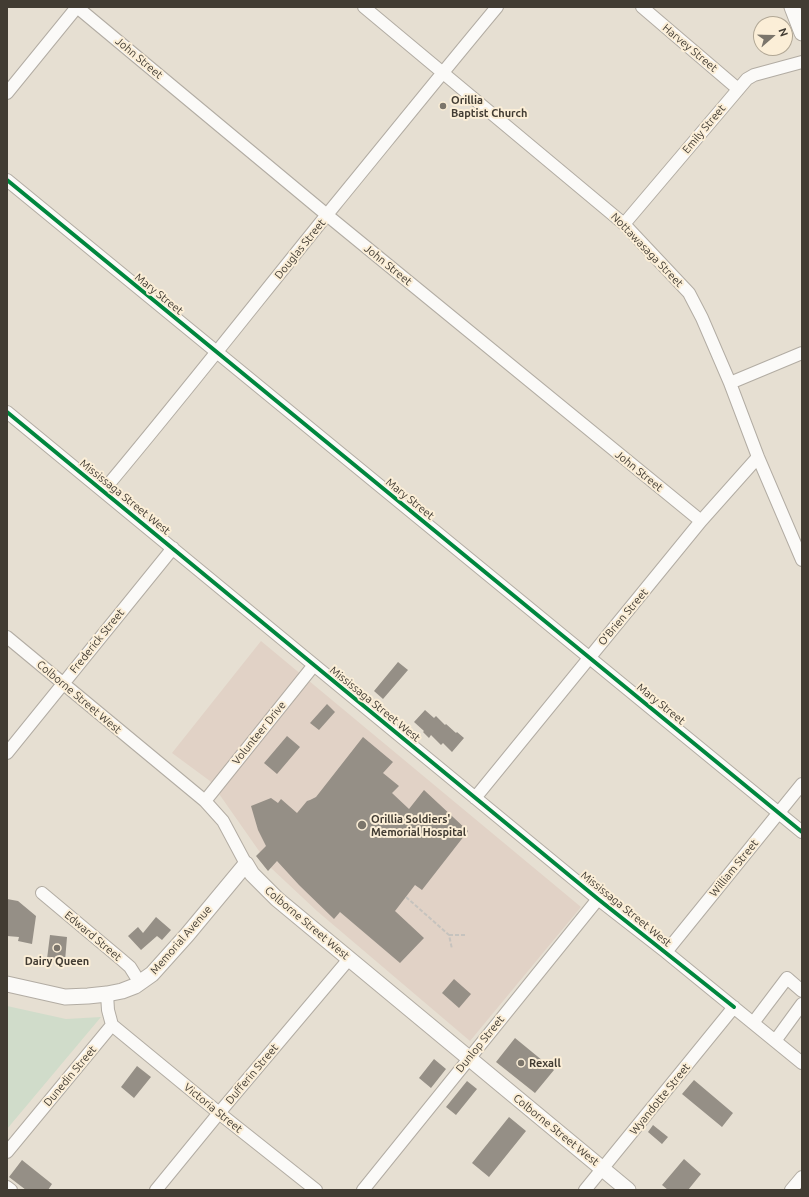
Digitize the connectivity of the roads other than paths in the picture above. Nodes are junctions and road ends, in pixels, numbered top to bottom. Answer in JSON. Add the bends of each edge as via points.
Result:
{"nodes":[{"id":1,"x":77,"y":7,"type":"edge"},
{"id":2,"x":364,"y":7,"type":"edge"},
{"id":3,"x":497,"y":7,"type":"edge"},
{"id":4,"x":642,"y":7,"type":"edge"},
{"id":5,"x":792,"y":7,"type":"edge"},
{"id":6,"x":802,"y":33,"type":"edge"},
{"id":7,"x":802,"y":62,"type":"edge"},
{"id":8,"x":442,"y":73,"type":"junction"},
{"id":9,"x":738,"y":89,"type":"junction"},
{"id":10,"x":7,"y":93,"type":"edge"},
{"id":11,"x":7,"y":180,"type":"edge"},
{"id":12,"x":327,"y":215,"type":"junction"},
{"id":13,"x":624,"y":224,"type":"junction"},
{"id":14,"x":217,"y":353,"type":"junction"},
{"id":15,"x":802,"y":353,"type":"edge"},
{"id":16,"x":730,"y":383,"type":"junction"},
{"id":17,"x":7,"y":412,"type":"edge"},
{"id":18,"x":758,"y":457,"type":"junction"},
{"id":19,"x":103,"y":491,"type":"junction"},
{"id":20,"x":701,"y":522,"type":"junction"},
{"id":21,"x":172,"y":548,"type":"junction"},
{"id":22,"x":802,"y":560,"type":"edge"},
{"id":23,"x":7,"y":637,"type":"edge"},
{"id":24,"x":590,"y":656,"type":"junction"},
{"id":25,"x":314,"y":665,"type":"junction"},
{"id":26,"x":63,"y":683,"type":"junction"},
{"id":27,"x":7,"y":753,"type":"edge"},
{"id":28,"x":802,"y":784,"type":"edge"},
{"id":29,"x":475,"y":798,"type":"junction"},
{"id":30,"x":204,"y":801,"type":"junction"},
{"id":31,"x":779,"y":813,"type":"junction"},
{"id":32,"x":802,"y":832,"type":"edge"},
{"id":33,"x":246,"y":864,"type":"junction"},
{"id":34,"x":42,"y":893,"type":"dead end"},
{"id":35,"x":598,"y":899,"type":"junction"},
{"id":36,"x":666,"y":952,"type":"junction"},
{"id":37,"x":349,"y":959,"type":"junction"},
{"id":38,"x":140,"y":983,"type":"junction"},
{"id":39,"x":7,"y":984,"type":"edge"},
{"id":40,"x":802,"y":991,"type":"edge"},
{"id":41,"x":107,"y":994,"type":"junction"},
{"id":42,"x":802,"y":1004,"type":"edge"},
{"id":43,"x":734,"y":1007,"type":"junction"},
{"id":44,"x":753,"y":1023,"type":"junction"},
{"id":45,"x":112,"y":1025,"type":"junction"},
{"id":46,"x":775,"y":1041,"type":"junction"},
{"id":47,"x":469,"y":1059,"type":"junction"},
{"id":48,"x":802,"y":1063,"type":"edge"},
{"id":49,"x":219,"y":1113,"type":"junction"},
{"id":50,"x":7,"y":1152,"type":"edge"},
{"id":51,"x":603,"y":1169,"type":"junction"},
{"id":52,"x":802,"y":1177,"type":"edge"},
{"id":53,"x":7,"y":1186,"type":"edge"},
{"id":54,"x":11,"y":1190,"type":"edge"},
{"id":55,"x":156,"y":1190,"type":"edge"},
{"id":56,"x":316,"y":1190,"type":"edge"},
{"id":57,"x":363,"y":1190,"type":"edge"},
{"id":58,"x":585,"y":1190,"type":"edge"},
{"id":59,"x":628,"y":1190,"type":"edge"},
{"id":60,"x":791,"y":1190,"type":"edge"}],
"edges":[{"from":1,"to":10,"type":"street"},
{"from":1,"to":12,"type":"street","name":"John Street"},
{"from":2,"to":8,"type":"street","name":"Nottawasaga Street"},
{"from":3,"to":8,"type":"street","name":"Douglas Street"},
{"from":4,"to":9,"type":"street","name":"Harvey Street"},
{"from":5,"to":6,"type":"main road"},
{"from":7,"to":9,"type":"street","name":"Emily Street","via":[[754,75]]},
{"from":8,"to":12,"type":"street","name":"Douglas Street"},
{"from":8,"to":13,"type":"street","name":"Nottawasaga Street"},
{"from":9,"to":13,"type":"street","name":"Emily Street"},
{"from":11,"to":14,"type":"street","name":"Mary Street"},
{"from":12,"to":14,"type":"street","name":"Douglas Street"},
{"from":12,"to":20,"type":"street","name":"John Street"},
{"from":13,"to":16,"type":"street","name":"Nottawasaga Street","via":[[689,293]]},
{"from":14,"to":19,"type":"street","name":"Douglas Street"},
{"from":14,"to":24,"type":"street","name":"Mary Street"},
{"from":15,"to":16,"type":"street"},
{"from":16,"to":18,"type":"street","name":"Nottawasaga Street"},
{"from":17,"to":19,"type":"street","name":"Mississaga Street West"},
{"from":18,"to":20,"type":"street","name":"O'Brien Street"},
{"from":18,"to":22,"type":"street","name":"Nottawasaga Street"},
{"from":19,"to":21,"type":"street","name":"Mississaga Street West"},
{"from":20,"to":24,"type":"street","name":"O'Brien Street"},
{"from":21,"to":25,"type":"street","name":"Mississaga Street West"},
{"from":21,"to":26,"type":"street","name":"Frederick Street"},
{"from":23,"to":26,"type":"street","name":"Colborne Street West"},
{"from":24,"to":29,"type":"street","name":"O'Brien Street"},
{"from":24,"to":31,"type":"street","name":"Mary Street"},
{"from":25,"to":29,"type":"street","name":"Mississaga Street West"},
{"from":25,"to":30,"type":"street","name":"Volunteer Drive"},
{"from":26,"to":27,"type":"street","name":"Frederick Street"},
{"from":26,"to":30,"type":"street","name":"Colborne Street West"},
{"from":28,"to":31,"type":"street","name":"William Street"},
{"from":29,"to":35,"type":"street","name":"Mississaga Street West"},
{"from":30,"to":33,"type":"street","name":"Colborne Street West","via":[[223,821]]},
{"from":31,"to":32,"type":"street","name":"Mary Street"},
{"from":31,"to":36,"type":"street","name":"William Street"},
{"from":33,"to":37,"type":"main road","name":"Colborne Street West","via":[[252,874],[277,899]]},
{"from":33,"to":38,"type":"main road","name":"Memorial Avenue","via":[[152,974]]},
{"from":34,"to":38,"type":"street","name":"Edward Street","via":[[130,967]]},
{"from":35,"to":36,"type":"street","name":"Mississaga Street West"},
{"from":35,"to":47,"type":"street","name":"Dunlop Street"},
{"from":36,"to":43,"type":"street","name":"Mississaga Street West"},
{"from":37,"to":47,"type":"main road","name":"Colborne Street West"},
{"from":37,"to":49,"type":"street","name":"Dufferin Street"},
{"from":38,"to":41,"type":"main road","name":"Memorial Avenue"},
{"from":39,"to":41,"type":"main road","name":"Memorial Avenue","via":[[65,997]]},
{"from":40,"to":44,"type":"street","via":[[787,978]]},
{"from":41,"to":45,"type":"street"},
{"from":42,"to":46,"type":"street"},
{"from":43,"to":44,"type":"street","name":"Mississaga Street West"},
{"from":43,"to":51,"type":"street","name":"Wyandotte Street"},
{"from":44,"to":46,"type":"street","name":"Mississaga Street West"},
{"from":45,"to":49,"type":"street","name":"Victoria Street"},
{"from":45,"to":50,"type":"street","name":"Dunedin Street"},
{"from":46,"to":48,"type":"street","name":"Mississaga Street West"},
{"from":47,"to":51,"type":"main road","name":"Colborne Street West"},
{"from":47,"to":57,"type":"street","name":"Dunlop Street"},
{"from":49,"to":55,"type":"street","name":"Dufferin Street"},
{"from":49,"to":56,"type":"street","name":"Victoria Street"},
{"from":51,"to":58,"type":"street","name":"Wyandotte Street"},
{"from":51,"to":59,"type":"main road","name":"Colborne Street West"},
{"from":52,"to":60,"type":"street"},
{"from":53,"to":54,"type":"street"}]}
